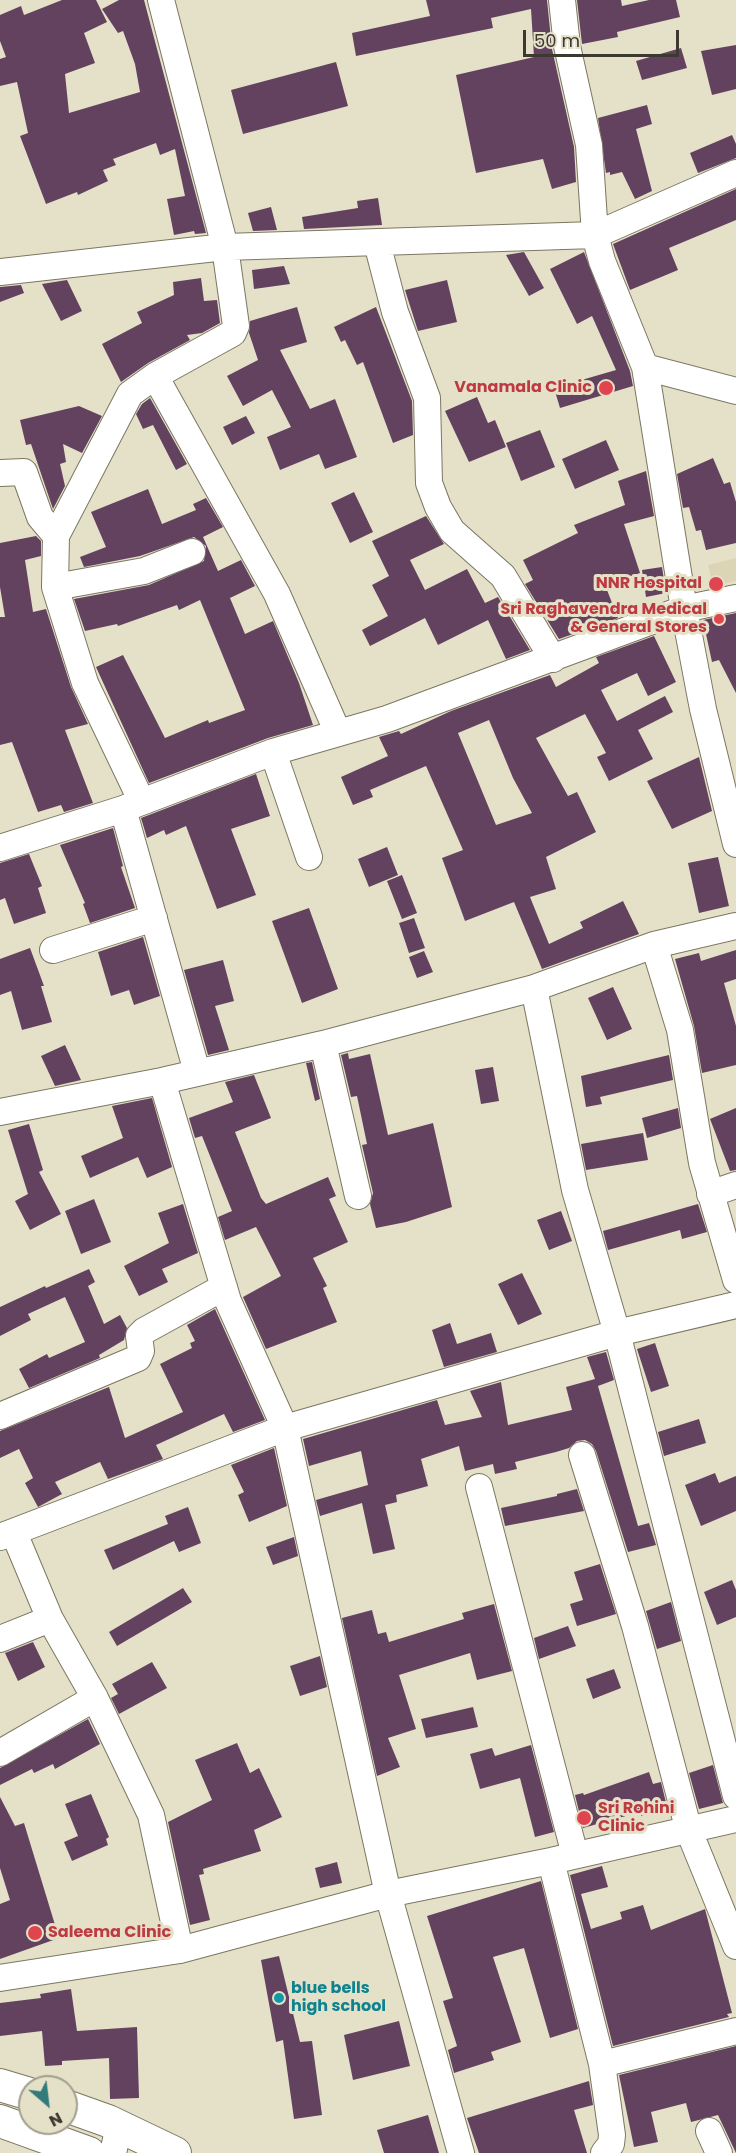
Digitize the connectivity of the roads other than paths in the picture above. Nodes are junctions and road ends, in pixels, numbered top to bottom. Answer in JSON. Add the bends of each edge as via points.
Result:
{"nodes":[{"id":1,"x":161,"y":0,"type":"edge"},
{"id":2,"x":562,"y":0,"type":"edge"},
{"id":3,"x":736,"y":173,"type":"edge"},
{"id":4,"x":595,"y":235,"type":"junction"},
{"id":5,"x":378,"y":243,"type":"junction"},
{"id":6,"x":225,"y":247,"type":"junction"},
{"id":7,"x":0,"y":272,"type":"edge"},
{"id":8,"x":645,"y":367,"type":"junction"},
{"id":9,"x":154,"y":376,"type":"junction"},
{"id":10,"x":736,"y":391,"type":"edge"},
{"id":11,"x":0,"y":473,"type":"edge"},
{"id":12,"x":56,"y":536,"type":"junction"},
{"id":13,"x":192,"y":552,"type":"dead end"},
{"id":14,"x":55,"y":587,"type":"junction"},
{"id":15,"x":736,"y":598,"type":"edge"},
{"id":16,"x":684,"y":609,"type":"junction"},
{"id":17,"x":553,"y":659,"type":"junction"},
{"id":18,"x":338,"y":733,"type":"junction"},
{"id":19,"x":273,"y":752,"type":"junction"},
{"id":20,"x":132,"y":804,"type":"junction"},
{"id":21,"x":736,"y":844,"type":"edge"},
{"id":22,"x":0,"y":848,"type":"edge"},
{"id":23,"x":309,"y":857,"type":"dead end"},
{"id":24,"x":154,"y":918,"type":"junction"},
{"id":25,"x":736,"y":926,"type":"edge"},
{"id":26,"x":654,"y":945,"type":"junction"},
{"id":27,"x":53,"y":950,"type":"dead end"},
{"id":28,"x":534,"y":988,"type":"junction"},
{"id":29,"x":323,"y":1044,"type":"junction"},
{"id":30,"x":197,"y":1072,"type":"junction"},
{"id":31,"x":162,"y":1081,"type":"junction"},
{"id":32,"x":0,"y":1112,"type":"edge"},
{"id":33,"x":736,"y":1185,"type":"edge"},
{"id":34,"x":710,"y":1194,"type":"junction"},
{"id":35,"x":358,"y":1196,"type":"dead end"},
{"id":36,"x":736,"y":1280,"type":"edge"},
{"id":37,"x":224,"y":1287,"type":"junction"},
{"id":38,"x":736,"y":1305,"type":"edge"},
{"id":39,"x":617,"y":1333,"type":"junction"},
{"id":40,"x":0,"y":1416,"type":"edge"},
{"id":41,"x":285,"y":1428,"type":"junction"},
{"id":42,"x":582,"y":1455,"type":"dead end"},
{"id":43,"x":479,"y":1487,"type":"dead end"},
{"id":44,"x":7,"y":1535,"type":"edge"},
{"id":45,"x":50,"y":1619,"type":"junction"},
{"id":46,"x":0,"y":1639,"type":"edge"},
{"id":47,"x":95,"y":1698,"type":"junction"},
{"id":48,"x":0,"y":1753,"type":"edge"},
{"id":49,"x":736,"y":1796,"type":"edge"},
{"id":50,"x":736,"y":1818,"type":"edge"},
{"id":51,"x":689,"y":1831,"type":"junction"},
{"id":52,"x":563,"y":1858,"type":"junction"},
{"id":53,"x":388,"y":1894,"type":"junction"},
{"id":54,"x":736,"y":1946,"type":"edge"},
{"id":55,"x":180,"y":1950,"type":"junction"},
{"id":56,"x":0,"y":1978,"type":"edge"},
{"id":57,"x":736,"y":2031,"type":"edge"},
{"id":58,"x":602,"y":2064,"type":"junction"},
{"id":59,"x":0,"y":2085,"type":"edge"},
{"id":60,"x":18,"y":2090,"type":"edge"},
{"id":61,"x":78,"y":2114,"type":"edge"},
{"id":62,"x":0,"y":2121,"type":"edge"},
{"id":63,"x":116,"y":2139,"type":"edge"},
{"id":64,"x":88,"y":2153,"type":"edge"},
{"id":65,"x":175,"y":2153,"type":"edge"},
{"id":66,"x":461,"y":2153,"type":"edge"},
{"id":67,"x":604,"y":2153,"type":"edge"}],
"edges":[{"from":1,"to":6,"type":"street"},
{"from":2,"to":4,"type":"street","via":[[567,46],[589,145]]},
{"from":3,"to":4,"type":"street"},
{"from":4,"to":5,"type":"street"},
{"from":4,"to":8,"type":"street"},
{"from":5,"to":6,"type":"street"},
{"from":5,"to":17,"type":"street","via":[[395,312],[427,398],[429,483],[438,507],[452,531],[503,576]]},
{"from":6,"to":7,"type":"street"},
{"from":6,"to":9,"type":"street","via":[[235,329]]},
{"from":8,"to":10,"type":"street"},
{"from":8,"to":16,"type":"street"},
{"from":9,"to":12,"type":"street","via":[[130,394]]},
{"from":9,"to":18,"type":"street","via":[[277,594]]},
{"from":11,"to":12,"type":"street","via":[[24,472],[40,517]]},
{"from":12,"to":14,"type":"street"},
{"from":13,"to":14,"type":"street","via":[[144,571]]},
{"from":14,"to":20,"type":"street","via":[[85,683]]},
{"from":15,"to":16,"type":"street"},
{"from":16,"to":17,"type":"street"},
{"from":16,"to":21,"type":"street","via":[[703,709]]},
{"from":17,"to":18,"type":"street"},
{"from":18,"to":19,"type":"street"},
{"from":19,"to":20,"type":"street"},
{"from":19,"to":23,"type":"street"},
{"from":20,"to":22,"type":"street"},
{"from":20,"to":24,"type":"street"},
{"from":24,"to":27,"type":"street"},
{"from":24,"to":30,"type":"street"},
{"from":25,"to":26,"type":"street"},
{"from":26,"to":28,"type":"street"},
{"from":26,"to":34,"type":"street","via":[[680,1030]]},
{"from":28,"to":29,"type":"street"},
{"from":28,"to":39,"type":"street","via":[[575,1190]]},
{"from":29,"to":30,"type":"street"},
{"from":29,"to":35,"type":"street"},
{"from":30,"to":31,"type":"street"},
{"from":31,"to":32,"type":"street"},
{"from":31,"to":37,"type":"street"},
{"from":33,"to":34,"type":"street"},
{"from":34,"to":36,"type":"street"},
{"from":37,"to":40,"type":"street","via":[[144,1331],[138,1358]]},
{"from":37,"to":41,"type":"street"},
{"from":38,"to":39,"type":"street"},
{"from":39,"to":41,"type":"street"},
{"from":39,"to":49,"type":"street"},
{"from":41,"to":44,"type":"street"},
{"from":41,"to":53,"type":"street"},
{"from":42,"to":51,"type":"street","via":[[635,1626]]},
{"from":43,"to":52,"type":"street"},
{"from":44,"to":45,"type":"street"},
{"from":45,"to":46,"type":"street"},
{"from":45,"to":47,"type":"street"},
{"from":47,"to":48,"type":"street"},
{"from":47,"to":55,"type":"street","via":[[151,1815]]},
{"from":50,"to":51,"type":"street"},
{"from":51,"to":52,"type":"street"},
{"from":51,"to":54,"type":"street"},
{"from":52,"to":53,"type":"street"},
{"from":52,"to":58,"type":"street"},
{"from":53,"to":55,"type":"street"},
{"from":53,"to":66,"type":"street"},
{"from":55,"to":56,"type":"street"},
{"from":57,"to":58,"type":"street"},
{"from":58,"to":67,"type":"street","via":[[612,2135]]},
{"from":59,"to":60,"type":"main road"},
{"from":61,"to":63,"type":"main road"},
{"from":62,"to":64,"type":"main road"},
{"from":63,"to":65,"type":"main road"}]}
